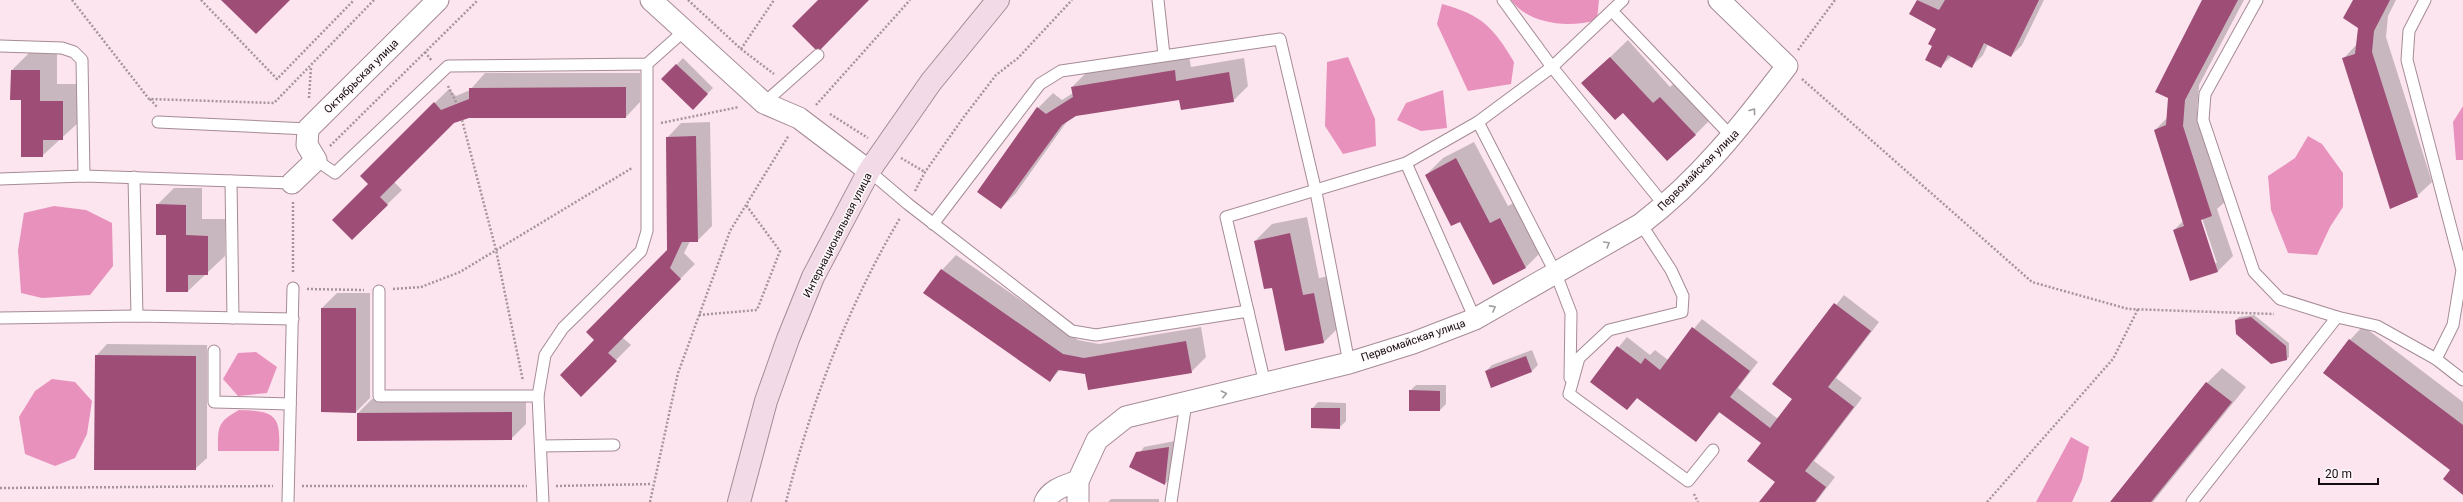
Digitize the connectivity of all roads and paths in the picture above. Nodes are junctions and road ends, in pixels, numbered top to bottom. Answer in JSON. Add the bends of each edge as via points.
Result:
{"nodes":[{"id":1,"x":72,"y":0,"type":"edge"},
{"id":2,"x":201,"y":0,"type":"edge"},
{"id":3,"x":354,"y":0,"type":"edge"},
{"id":4,"x":374,"y":0,"type":"edge"},
{"id":5,"x":438,"y":0,"type":"edge"},
{"id":6,"x":478,"y":0,"type":"edge"},
{"id":7,"x":651,"y":0,"type":"edge"},
{"id":8,"x":688,"y":0,"type":"edge"},
{"id":9,"x":774,"y":0,"type":"edge"},
{"id":10,"x":910,"y":0,"type":"edge"},
{"id":11,"x":998,"y":0,"type":"edge"},
{"id":12,"x":1072,"y":0,"type":"edge"},
{"id":13,"x":1158,"y":0,"type":"edge"},
{"id":14,"x":1503,"y":0,"type":"edge"},
{"id":15,"x":1622,"y":0,"type":"edge"},
{"id":16,"x":1719,"y":0,"type":"edge"},
{"id":17,"x":1835,"y":0,"type":"edge"},
{"id":18,"x":2257,"y":0,"type":"edge"},
{"id":19,"x":2425,"y":0,"type":"edge"},
{"id":20,"x":1612,"y":11,"type":"junction"},
{"id":21,"x":684,"y":31,"type":"junction"},
{"id":22,"x":0,"y":46,"type":"edge"},
{"id":23,"x":741,"y":49,"type":"junction"},
{"id":24,"x":818,"y":54,"type":"dead end"},
{"id":25,"x":1164,"y":55,"type":"junction"},
{"id":26,"x":647,"y":64,"type":"junction"},
{"id":27,"x":1787,"y":66,"type":"junction"},
{"id":28,"x":1552,"y":67,"type":"junction"},
{"id":29,"x":787,"y":84,"type":"junction"},
{"id":30,"x":764,"y":104,"type":"junction"},
{"id":31,"x":799,"y":118,"type":"junction"},
{"id":32,"x":462,"y":120,"type":"dead end"},
{"id":33,"x":158,"y":122,"type":"dead end"},
{"id":34,"x":1478,"y":122,"type":"junction"},
{"id":35,"x":647,"y":126,"type":"junction"},
{"id":36,"x":308,"y":129,"type":"junction"},
{"id":37,"x":1732,"y":137,"type":"junction"},
{"id":38,"x":647,"y":159,"type":"junction"},
{"id":39,"x":316,"y":160,"type":"junction"},
{"id":40,"x":1406,"y":163,"type":"junction"},
{"id":41,"x":869,"y":171,"type":"junction"},
{"id":42,"x":84,"y":176,"type":"junction"},
{"id":43,"x":134,"y":177,"type":"junction"},
{"id":44,"x":0,"y":179,"type":"edge"},
{"id":45,"x":231,"y":181,"type":"junction"},
{"id":46,"x":292,"y":184,"type":"junction"},
{"id":47,"x":1316,"y":192,"type":"junction"},
{"id":48,"x":908,"y":204,"type":"junction"},
{"id":49,"x":746,"y":205,"type":"junction"},
{"id":50,"x":1665,"y":206,"type":"junction"},
{"id":51,"x":933,"y":224,"type":"junction"},
{"id":52,"x":1641,"y":224,"type":"junction"},
{"id":53,"x":496,"y":250,"type":"junction"},
{"id":54,"x":1556,"y":274,"type":"junction"},
{"id":55,"x":294,"y":288,"type":"junction"},
{"id":56,"x":379,"y":291,"type":"junction"},
{"id":57,"x":2138,"y":309,"type":"junction"},
{"id":58,"x":1248,"y":311,"type":"junction"},
{"id":59,"x":699,"y":315,"type":"junction"},
{"id":60,"x":2281,"y":315,"type":"dead end"},
{"id":61,"x":137,"y":316,"type":"junction"},
{"id":62,"x":2337,"y":317,"type":"junction"},
{"id":63,"x":0,"y":318,"type":"edge"},
{"id":64,"x":233,"y":318,"type":"junction"},
{"id":65,"x":294,"y":319,"type":"junction"},
{"id":66,"x":1475,"y":319,"type":"junction"},
{"id":67,"x":214,"y":351,"type":"dead end"},
{"id":68,"x":2436,"y":359,"type":"junction"},
{"id":69,"x":1349,"y":363,"type":"junction"},
{"id":70,"x":2463,"y":380,"type":"edge"},
{"id":71,"x":1265,"y":384,"type":"junction"},
{"id":72,"x":1569,"y":394,"type":"junction"},
{"id":73,"x":526,"y":396,"type":"junction"},
{"id":74,"x":538,"y":396,"type":"junction"},
{"id":75,"x":1186,"y":403,"type":"junction"},
{"id":76,"x":290,"y":404,"type":"junction"},
{"id":77,"x":614,"y":445,"type":"dead end"},
{"id":78,"x":541,"y":446,"type":"junction"},
{"id":79,"x":1713,"y":450,"type":"dead end"},
{"id":80,"x":1078,"y":481,"type":"junction"},
{"id":81,"x":652,"y":484,"type":"junction"},
{"id":82,"x":289,"y":486,"type":"junction"},
{"id":83,"x":543,"y":486,"type":"junction"},
{"id":84,"x":0,"y":488,"type":"edge"},
{"id":85,"x":288,"y":502,"type":"edge"},
{"id":86,"x":543,"y":502,"type":"edge"},
{"id":87,"x":650,"y":502,"type":"edge"},
{"id":88,"x":732,"y":502,"type":"edge"},
{"id":89,"x":739,"y":502,"type":"edge"},
{"id":90,"x":742,"y":502,"type":"edge"},
{"id":91,"x":786,"y":502,"type":"edge"},
{"id":92,"x":1045,"y":502,"type":"edge"},
{"id":93,"x":1078,"y":502,"type":"edge"},
{"id":94,"x":1171,"y":502,"type":"edge"},
{"id":95,"x":1987,"y":502,"type":"edge"},
{"id":96,"x":2192,"y":502,"type":"edge"}],
"edges":[{"from":1,"to":4,"type":"path","via":[[149,99],[274,103]]},
{"from":2,"to":3,"type":"path","via":[[277,79]]},
{"from":5,"to":36,"type":"street","name":"Октябрьская улица"},
{"from":6,"to":39,"type":"path"},
{"from":7,"to":21,"type":"street"},
{"from":8,"to":23,"type":"path"},
{"from":9,"to":23,"type":"path"},
{"from":10,"to":29,"type":"path","via":[[816,105]]},
{"from":11,"to":41,"type":"main road","name":"Интернациональная улица","via":[[931,82]]},
{"from":12,"to":48,"type":"path","via":[[1018,58],[996,75],[925,172]]},
{"from":13,"to":25,"type":"lane"},
{"from":14,"to":28,"type":"lane"},
{"from":15,"to":20,"type":"lane"},
{"from":16,"to":27,"type":"street"},
{"from":17,"to":27,"type":"path"},
{"from":18,"to":62,"type":"lane","via":[[2205,94],[2203,120],[2254,272],[2280,299]]},
{"from":19,"to":68,"type":"lane","via":[[2409,31],[2407,60],[2462,270],[2453,324]]},
{"from":20,"to":28,"type":"lane"},
{"from":20,"to":37,"type":"lane"},
{"from":21,"to":26,"type":"lane"},
{"from":21,"to":30,"type":"street"},
{"from":22,"to":42,"type":"lane","via":[[62,48],[74,52],[82,60]]},
{"from":23,"to":29,"type":"path"},
{"from":24,"to":29,"type":"lane"},
{"from":25,"to":47,"type":"lane","via":[[1280,40]]},
{"from":25,"to":51,"type":"lane","via":[[1061,72],[1040,84]]},
{"from":26,"to":35,"type":"lane"},
{"from":26,"to":39,"type":"lane","via":[[448,66],[335,173]]},
{"from":37,"to":27,"type":"street","name":"Первомайская улица","one_way":true},
{"from":27,"to":57,"type":"path","via":[[2032,282],[2128,309]]},
{"from":28,"to":34,"type":"lane"},
{"from":28,"to":50,"type":"lane"},
{"from":29,"to":30,"type":"lane"},
{"from":30,"to":31,"type":"street"},
{"from":30,"to":35,"type":"path","via":[[712,111]]},
{"from":31,"to":41,"type":"street"},
{"from":31,"to":49,"type":"path"},
{"from":32,"to":53,"type":"path"},
{"from":33,"to":36,"type":"lane"},
{"from":34,"to":40,"type":"lane"},
{"from":34,"to":54,"type":"lane"},
{"from":35,"to":38,"type":"lane"},
{"from":36,"to":39,"type":"street","via":[[307,145]]},
{"from":37,"to":50,"type":"street","name":"Первомайская улица"},
{"from":38,"to":53,"type":"path"},
{"from":38,"to":74,"type":"lane","via":[[647,231],[641,251],[563,328],[545,355]]},
{"from":39,"to":46,"type":"street"},
{"from":40,"to":47,"type":"lane"},
{"from":40,"to":66,"type":"lane"},
{"from":41,"to":48,"type":"lane"},
{"from":41,"to":89,"type":"main road","name":"Интернациональная улица","via":[[813,278],[788,339],[766,401]]},
{"from":42,"to":43,"type":"lane"},
{"from":42,"to":44,"type":"lane"},
{"from":43,"to":45,"type":"lane"},
{"from":43,"to":61,"type":"lane"},
{"from":45,"to":46,"type":"lane"},
{"from":45,"to":64,"type":"lane"},
{"from":46,"to":55,"type":"path"},
{"from":47,"to":58,"type":"lane","via":[[1226,217]]},
{"from":47,"to":69,"type":"lane"},
{"from":48,"to":51,"type":"lane"},
{"from":48,"to":91,"type":"path","via":[[877,256],[847,321],[815,402]]},
{"from":49,"to":59,"type":"path","via":[[730,231]]},
{"from":49,"to":59,"type":"path","via":[[780,251],[757,310]]},
{"from":50,"to":52,"type":"street","name":"Первомайская улица"},
{"from":51,"to":58,"type":"lane","via":[[1072,331],[1096,335]]},
{"from":54,"to":52,"type":"street","name":"Первомайская улица","one_way":true},
{"from":52,"to":72,"type":"lane","via":[[1672,270],[1683,296],[1682,312],[1609,330],[1579,358]]},
{"from":53,"to":56,"type":"path","via":[[460,272],[421,287]]},
{"from":53,"to":73,"type":"path"},
{"from":66,"to":54,"type":"street","name":"Первомайская улица","one_way":true},
{"from":54,"to":72,"type":"lane","via":[[1571,313]]},
{"from":55,"to":56,"type":"path"},
{"from":55,"to":65,"type":"lane"},
{"from":56,"to":73,"type":"lane","via":[[379,396]]},
{"from":57,"to":60,"type":"path"},
{"from":57,"to":95,"type":"path","via":[[2113,359]]},
{"from":58,"to":71,"type":"lane"},
{"from":59,"to":81,"type":"path","via":[[678,373]]},
{"from":61,"to":63,"type":"lane"},
{"from":61,"to":64,"type":"lane"},
{"from":62,"to":68,"type":"lane","via":[[2377,326]]},
{"from":62,"to":96,"type":"lane"},
{"from":64,"to":65,"type":"lane"},
{"from":65,"to":76,"type":"lane"},
{"from":66,"to":69,"type":"street","name":"Первомайская улица","via":[[1413,343]]},
{"from":67,"to":76,"type":"lane","via":[[214,402]]},
{"from":68,"to":70,"type":"lane"},
{"from":69,"to":71,"type":"street","name":"Первомайская улица"},
{"from":75,"to":71,"type":"street","name":"Первомайская улица","one_way":true},
{"from":72,"to":79,"type":"lane","via":[[1688,481]]},
{"from":73,"to":74,"type":"lane"},
{"from":74,"to":78,"type":"lane"},
{"from":75,"to":80,"type":"street","name":"Первомайская улица","via":[[1126,417],[1097,440]]},
{"from":75,"to":94,"type":"lane"},
{"from":76,"to":82,"type":"lane"},
{"from":77,"to":78,"type":"lane"},
{"from":78,"to":83,"type":"lane"},
{"from":80,"to":92,"type":"street","via":[[1059,488],[1048,496]]},
{"from":80,"to":93,"type":"street","name":"Первомайская улица"},
{"from":81,"to":83,"type":"path"},
{"from":81,"to":87,"type":"path"},
{"from":82,"to":83,"type":"path"},
{"from":82,"to":84,"type":"path"},
{"from":82,"to":85,"type":"lane"},
{"from":83,"to":86,"type":"lane"},
{"from":88,"to":89,"type":"street"},
{"from":89,"to":90,"type":"street"}]}
